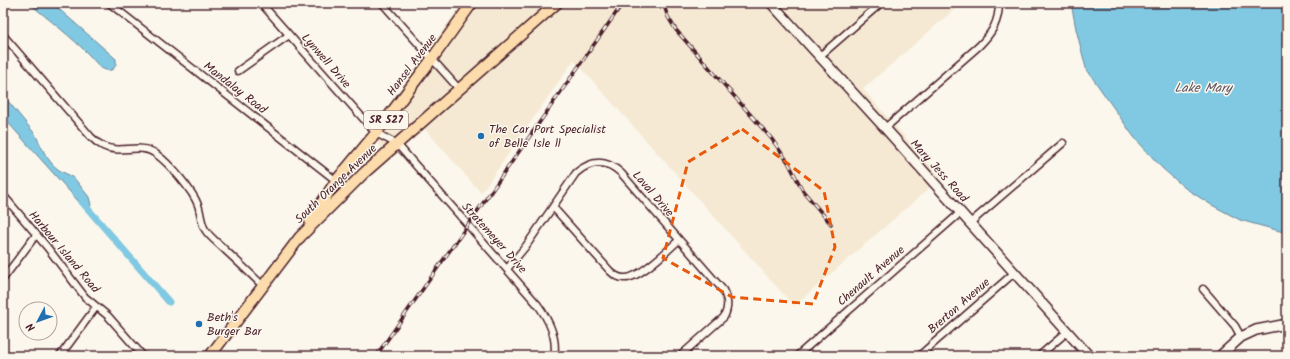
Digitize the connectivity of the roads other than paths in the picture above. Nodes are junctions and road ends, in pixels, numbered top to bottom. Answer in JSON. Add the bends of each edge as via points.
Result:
{"nodes":[{"id":1,"x":109,"y":3,"type":"edge"},
{"id":2,"x":261,"y":3,"type":"edge"},
{"id":3,"x":382,"y":3,"type":"edge"},
{"id":4,"x":472,"y":3,"type":"edge"},
{"id":5,"x":557,"y":3,"type":"edge"},
{"id":6,"x":771,"y":3,"type":"edge"},
{"id":7,"x":881,"y":3,"type":"edge"},
{"id":8,"x":999,"y":3,"type":"edge"},
{"id":9,"x":289,"y":34,"type":"junction"},
{"id":10,"x":3,"y":35,"type":"edge"},
{"id":11,"x":820,"y":56,"type":"junction"},
{"id":12,"x":432,"y":59,"type":"junction"},
{"id":13,"x":238,"y":71,"type":"dead end"},
{"id":14,"x":459,"y":89,"type":"junction"},
{"id":15,"x":885,"y":128,"type":"junction"},
{"id":16,"x":376,"y":133,"type":"junction"},
{"id":17,"x":1062,"y":143,"type":"dead end"},
{"id":18,"x":397,"y":144,"type":"junction"},
{"id":19,"x":336,"y":180,"type":"junction"},
{"id":20,"x":348,"y":190,"type":"junction"},
{"id":21,"x":3,"y":195,"type":"edge"},
{"id":22,"x":553,"y":207,"type":"junction"},
{"id":23,"x":960,"y":213,"type":"junction"},
{"id":24,"x":970,"y":223,"type":"junction"},
{"id":25,"x":36,"y":235,"type":"junction"},
{"id":26,"x":300,"y":237,"type":"junction"},
{"id":27,"x":679,"y":240,"type":"junction"},
{"id":28,"x":507,"y":269,"type":"junction"},
{"id":29,"x":1014,"y":273,"type":"junction"},
{"id":30,"x":3,"y":279,"type":"edge"},
{"id":31,"x":263,"y":286,"type":"junction"},
{"id":32,"x":1203,"y":289,"type":"dead end"},
{"id":33,"x":96,"y":307,"type":"junction"},
{"id":34,"x":1287,"y":324,"type":"edge"},
{"id":35,"x":1067,"y":332,"type":"junction"},
{"id":36,"x":1241,"y":336,"type":"junction"},
{"id":37,"x":60,"y":356,"type":"edge"},
{"id":38,"x":144,"y":356,"type":"edge"},
{"id":39,"x":210,"y":356,"type":"edge"},
{"id":40,"x":554,"y":356,"type":"edge"},
{"id":41,"x":680,"y":356,"type":"edge"},
{"id":42,"x":797,"y":356,"type":"edge"},
{"id":43,"x":919,"y":356,"type":"edge"},
{"id":44,"x":1039,"y":356,"type":"edge"},
{"id":45,"x":1089,"y":356,"type":"edge"},
{"id":46,"x":1220,"y":356,"type":"edge"}],
"edges":[{"from":1,"to":19,"type":"street","name":"Mandalay Road"},
{"from":2,"to":9,"type":"street","name":"Lynwell Drive"},
{"from":3,"to":12,"type":"street"},
{"from":4,"to":12,"type":"main road","name":"Hansel Avenue","number":"SR 527"},
{"from":5,"to":14,"type":"main road","name":"South Orange Avenue","number":"SR 527"},
{"from":6,"to":11,"type":"street","name":"Mary Jess Road"},
{"from":7,"to":11,"type":"street"},
{"from":8,"to":15,"type":"street","via":[[997,22],[988,37]]},
{"from":9,"to":13,"type":"street"},
{"from":9,"to":16,"type":"street","name":"Lynwell Drive"},
{"from":10,"to":31,"type":"street","via":[[98,143],[112,149],[149,150],[169,165],[193,194],[205,230]]},
{"from":11,"to":15,"type":"street","name":"Mary Jess Road"},
{"from":12,"to":14,"type":"street"},
{"from":12,"to":16,"type":"main road","name":"Hansel Avenue","number":"SR 527"},
{"from":14,"to":18,"type":"main road","name":"South Orange Avenue","number":"SR 527"},
{"from":15,"to":23,"type":"street","name":"Mary Jess Road"},
{"from":16,"to":18,"type":"street"},
{"from":16,"to":19,"type":"main road","name":"Hansel Avenue","number":"SR 527"},
{"from":17,"to":24,"type":"street"},
{"from":18,"to":20,"type":"main road","name":"South Orange Avenue","number":"SR 527"},
{"from":18,"to":28,"type":"street","name":"Stratemeyer Drive"},
{"from":19,"to":20,"type":"street","name":"Mandalay Road"},
{"from":19,"to":26,"type":"main road","name":"Hansel Avenue","number":"SR 527"},
{"from":20,"to":26,"type":"main road","name":"South Orange Avenue","number":"SR 527"},
{"from":21,"to":25,"type":"street","name":"Harbour Island Road"},
{"from":22,"to":27,"type":"street","via":[[610,271],[624,279],[636,276]]},
{"from":22,"to":27,"type":"street","name":"Laval Drive","via":[[582,168],[592,164],[608,164],[621,173]]},
{"from":22,"to":28,"type":"street","name":"Laval Drive"},
{"from":23,"to":24,"type":"street","name":"Mary Jess Road"},
{"from":23,"to":42,"type":"street","name":"Chenault Avenue"},
{"from":24,"to":29,"type":"street","name":"Mary Jess Road"},
{"from":25,"to":30,"type":"street"},
{"from":25,"to":33,"type":"street","name":"Harbour Island Road"},
{"from":26,"to":31,"type":"main road","name":"South Orange Avenue","number":"SR 527"},
{"from":27,"to":41,"type":"street","name":"Laval Drive","via":[[723,290],[728,305],[724,318]]},
{"from":28,"to":40,"type":"street","name":"Stratemeyer Drive","via":[[546,316],[554,340]]},
{"from":29,"to":35,"type":"street","name":"Mary Jess Road"},
{"from":29,"to":43,"type":"street","name":"Brerton Avenue"},
{"from":31,"to":39,"type":"main road","name":"South Orange Avenue","number":"SR 527"},
{"from":32,"to":36,"type":"street"},
{"from":33,"to":37,"type":"street"},
{"from":33,"to":38,"type":"street","name":"Harbour Island Road","via":[[108,316]]},
{"from":34,"to":36,"type":"street","via":[[1256,330]]},
{"from":35,"to":44,"type":"street"},
{"from":35,"to":45,"type":"street","name":"Mary Jess Road"},
{"from":36,"to":46,"type":"street"}]}
